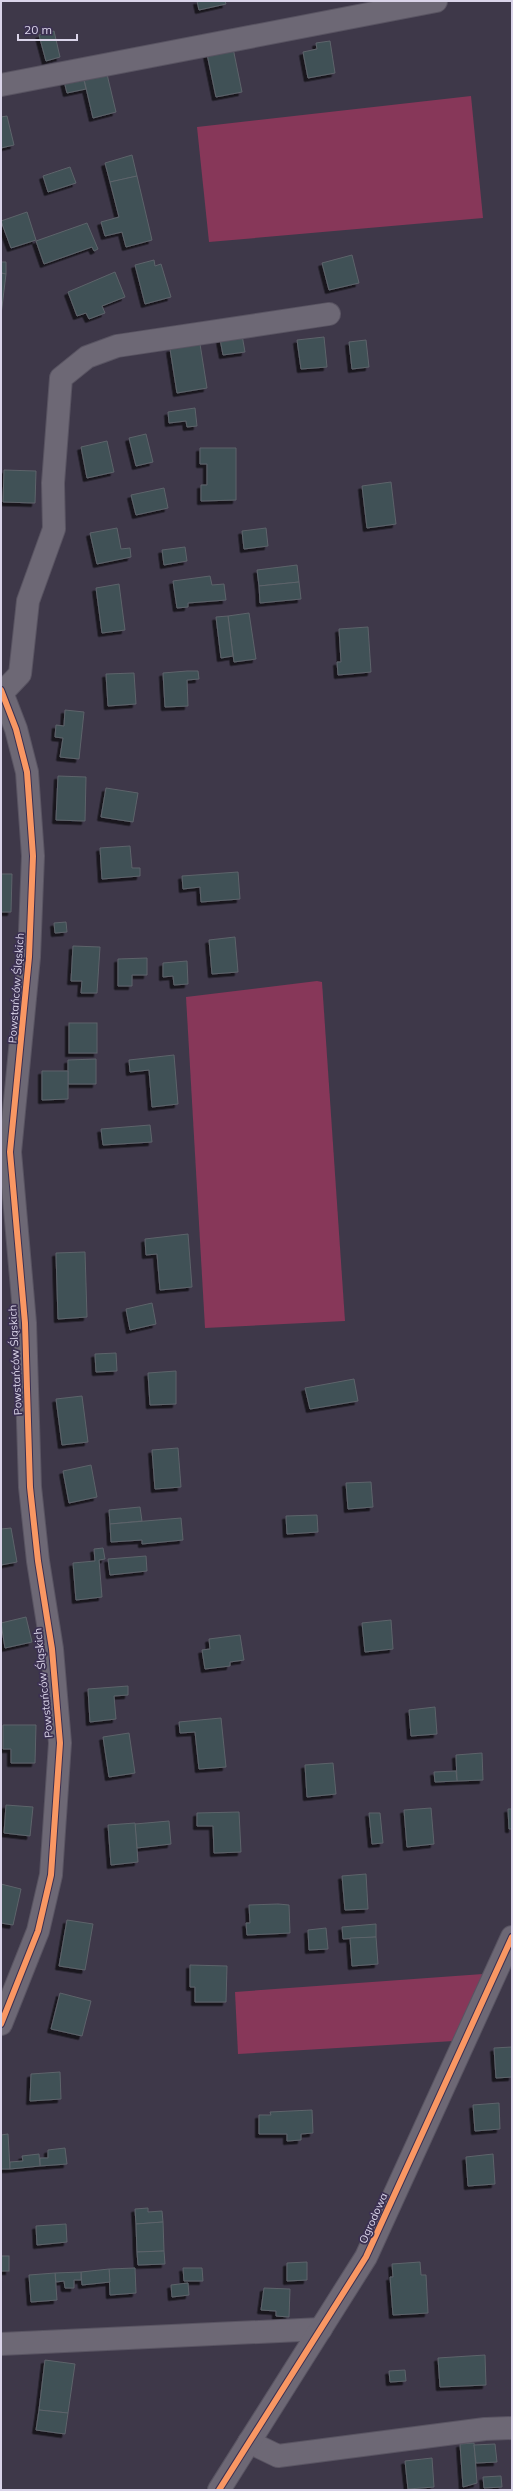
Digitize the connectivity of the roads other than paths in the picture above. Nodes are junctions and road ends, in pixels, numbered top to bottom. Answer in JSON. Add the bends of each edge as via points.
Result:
{"nodes":[{"id":1,"x":436,"y":1,"type":"edge"},
{"id":2,"x":1,"y":85,"type":"edge"},
{"id":3,"x":329,"y":314,"type":"dead end"},
{"id":4,"x":2,"y":692,"type":"edge"},
{"id":5,"x":5,"y":1152,"type":"edge"},
{"id":6,"x":512,"y":1937,"type":"edge"},
{"id":7,"x":502,"y":1980,"type":"edge"},
{"id":8,"x":1,"y":2024,"type":"edge"},
{"id":9,"x":321,"y":2329,"type":"junction"},
{"id":10,"x":1,"y":2344,"type":"edge"},
{"id":11,"x":512,"y":2428,"type":"edge"},
{"id":12,"x":249,"y":2442,"type":"junction"},
{"id":13,"x":219,"y":2490,"type":"edge"}],
"edges":[{"from":1,"to":2,"type":"street"},
{"from":3,"to":4,"type":"street","via":[[117,346],[87,357],[61,378],[53,483],[54,529],[28,601],[20,674]]},
{"from":4,"to":5,"type":"street","name":"Powstańców Śląskich","via":[[28,772],[33,856],[29,957]]},
{"from":5,"to":8,"type":"street","name":"Powstańców Śląskich","via":[[25,1323],[30,1487],[38,1561],[52,1649],[60,1743],[51,1875],[38,1931]]},
{"from":6,"to":7,"type":"street","name":"Ogrodowa"},
{"from":7,"to":9,"type":"street","name":"Ogrodowa","via":[[366,2258]]},
{"from":9,"to":10,"type":"street"},
{"from":9,"to":12,"type":"street","name":"Ogrodowa"},
{"from":11,"to":12,"type":"street","via":[[485,2429],[278,2456]]},
{"from":12,"to":13,"type":"street","name":"Ogrodowa"}]}
